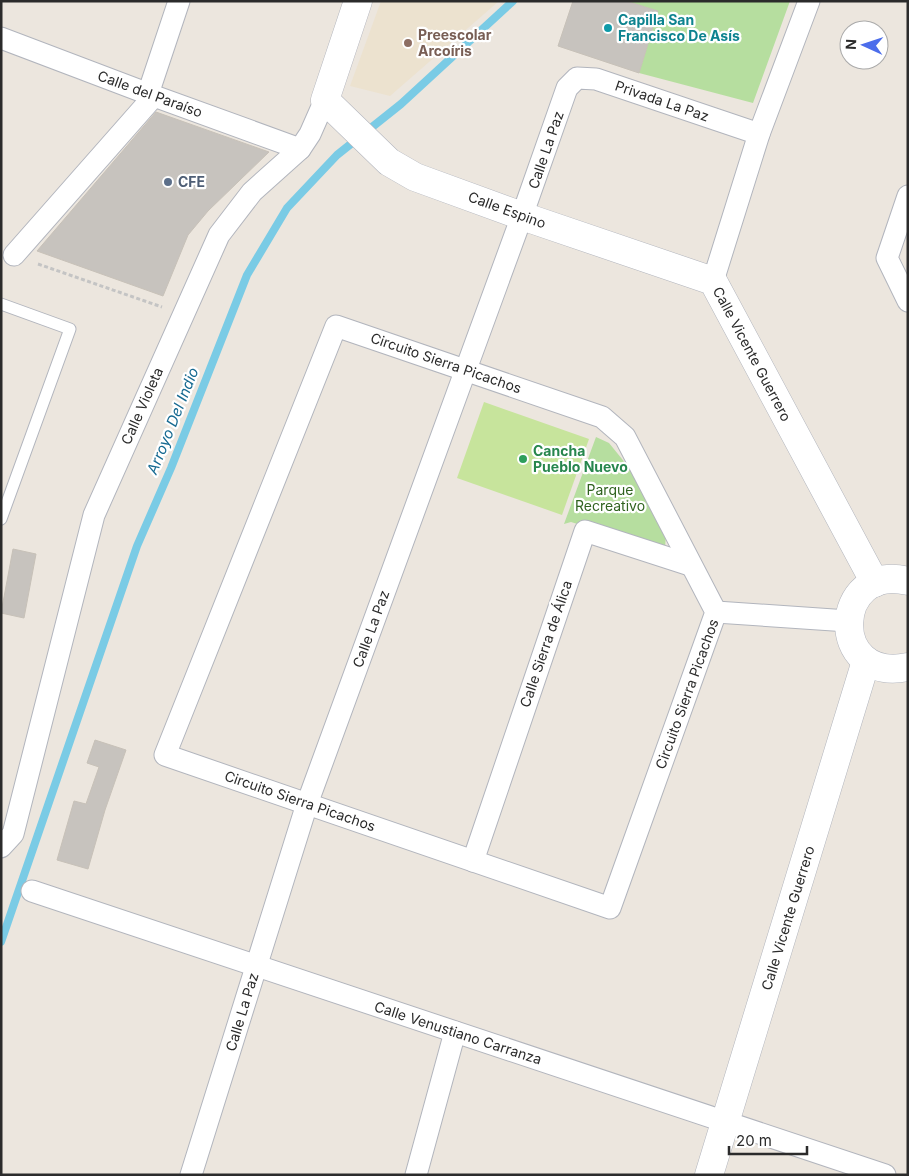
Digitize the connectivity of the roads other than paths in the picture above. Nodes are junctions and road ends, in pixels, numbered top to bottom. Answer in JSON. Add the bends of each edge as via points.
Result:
{"nodes":[{"id":1,"x":179,"y":1,"type":"edge"},
{"id":2,"x":358,"y":1,"type":"edge"},
{"id":3,"x":809,"y":1,"type":"edge"},
{"id":4,"x":1,"y":38,"type":"edge"},
{"id":5,"x":567,"y":88,"type":"joint"},
{"id":6,"x":151,"y":95,"type":"junction"},
{"id":7,"x":334,"y":109,"type":"junction"},
{"id":8,"x":759,"y":134,"type":"junction"},
{"id":9,"x":300,"y":149,"type":"junction"},
{"id":10,"x":908,"y":196,"type":"edge"},
{"id":11,"x":522,"y":216,"type":"junction"},
{"id":12,"x":14,"y":255,"type":"road end"},
{"id":13,"x":713,"y":280,"type":"junction"},
{"id":14,"x":908,"y":301,"type":"edge"},
{"id":15,"x":1,"y":304,"type":"edge"},
{"id":16,"x":466,"y":370,"type":"junction"},
{"id":17,"x":1,"y":519,"type":"edge"},
{"id":18,"x":690,"y":564,"type":"junction"},
{"id":19,"x":908,"y":581,"type":"edge"},
{"id":20,"x":875,"y":583,"type":"junction"},
{"id":21,"x":716,"y":612,"type":"junction"},
{"id":22,"x":848,"y":621,"type":"junction"},
{"id":23,"x":866,"y":661,"type":"junction"},
{"id":24,"x":908,"y":667,"type":"edge"},
{"id":25,"x":307,"y":804,"type":"junction"},
{"id":26,"x":1,"y":847,"type":"edge"},
{"id":27,"x":473,"y":861,"type":"junction"},
{"id":28,"x":32,"y":891,"type":"dead end"},
{"id":29,"x":256,"y":966,"type":"junction"},
{"id":30,"x":455,"y":1032,"type":"junction"},
{"id":31,"x":725,"y":1122,"type":"junction"},
{"id":32,"x":191,"y":1175,"type":"edge"},
{"id":33,"x":416,"y":1175,"type":"edge"},
{"id":34,"x":709,"y":1175,"type":"edge"},
{"id":35,"x":885,"y":1175,"type":"edge"}],
"edges":[{"from":1,"to":6,"type":"street"},
{"from":2,"to":7,"type":"street","name":"Calle Violeta"},
{"from":3,"to":8,"type":"street","name":"Calle Vicente Guerrero"},
{"from":4,"to":6,"type":"street","name":"Calle del Paraíso"},
{"from":5,"to":8,"type":"street","name":"Privada La Paz","via":[[577,78],[596,79]]},
{"from":5,"to":11,"type":"street","name":"Calle La Paz"},
{"from":6,"to":9,"type":"street","name":"Calle del Paraíso"},
{"from":6,"to":12,"type":"street"},
{"from":7,"to":9,"type":"street","name":"Calle Violeta"},
{"from":7,"to":11,"type":"street","name":"Calle Espino","via":[[389,162],[415,177]]},
{"from":8,"to":13,"type":"street","name":"Calle Vicente Guerrero"},
{"from":9,"to":26,"type":"street","name":"Calle Violeta","via":[[252,192],[219,235],[94,515],[13,834]]},
{"from":10,"to":14,"type":"street","via":[[887,258]]},
{"from":11,"to":13,"type":"street","name":"Calle Espino"},
{"from":11,"to":16,"type":"street","name":"Calle La Paz"},
{"from":13,"to":20,"type":"street","name":"Calle Vicente Guerrero"},
{"from":15,"to":17,"type":"lane","via":[[70,329]]},
{"from":16,"to":18,"type":"street","name":"Circuito Sierra Picachos","via":[[602,417],[625,437]]},
{"from":16,"to":25,"type":"street","name":"Calle La Paz"},
{"from":16,"to":25,"type":"street","name":"Circuito Sierra Picachos","via":[[336,326],[165,755]]},
{"from":18,"to":21,"type":"street","name":"Circuito Sierra Picachos"},
{"from":18,"to":27,"type":"street","name":"Calle Sierra de Álica","via":[[585,531]]},
{"from":19,"to":20,"type":"street","via":[[887,579]]},
{"from":20,"to":22,"type":"street","via":[[856,598]]},
{"from":21,"to":22,"type":"street"},
{"from":21,"to":27,"type":"street","name":"Circuito Sierra Picachos","via":[[610,908]]},
{"from":22,"to":23,"type":"street","via":[[852,644]]},
{"from":23,"to":24,"type":"street","via":[[880,668],[895,670]]},
{"from":23,"to":31,"type":"street","name":"Calle Vicente Guerrero"},
{"from":25,"to":27,"type":"street","name":"Circuito Sierra Picachos"},
{"from":25,"to":29,"type":"street","name":"Calle La Paz"},
{"from":28,"to":29,"type":"street","name":"Calle Venustiano Carranza"},
{"from":29,"to":30,"type":"street","name":"Calle Venustiano Carranza"},
{"from":29,"to":32,"type":"street","name":"Calle La Paz"},
{"from":30,"to":31,"type":"street","name":"Calle Venustiano Carranza"},
{"from":30,"to":33,"type":"street"},
{"from":31,"to":34,"type":"street","name":"Calle Vicente Guerrero"},
{"from":31,"to":35,"type":"street","name":"Calle Venustiano Carranza"}]}
